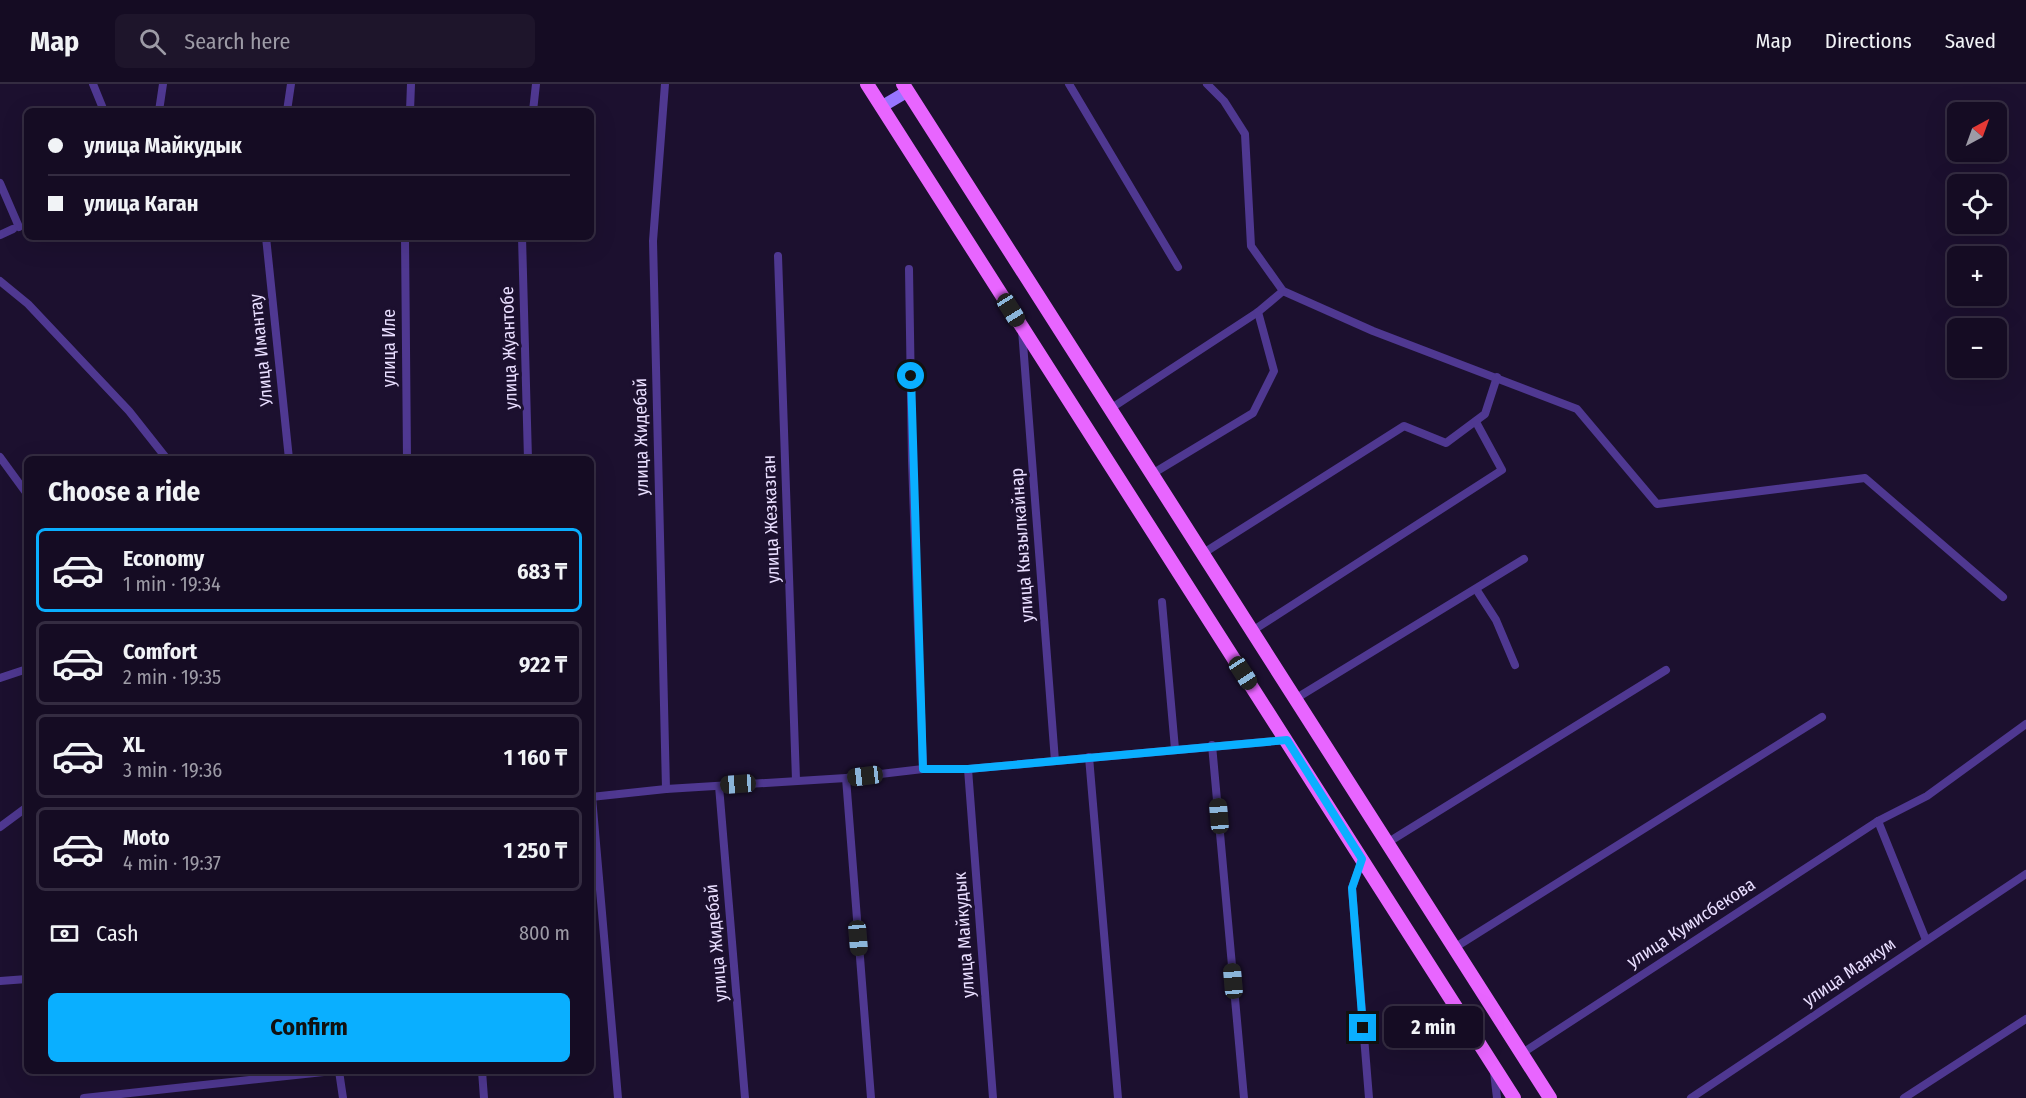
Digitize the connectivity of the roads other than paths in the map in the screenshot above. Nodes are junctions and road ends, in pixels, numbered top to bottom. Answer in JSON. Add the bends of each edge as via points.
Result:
{"nodes":[{"id":1,"x":93,"y":84,"type":"edge"},
{"id":2,"x":162,"y":84,"type":"edge"},
{"id":3,"x":291,"y":84,"type":"edge"},
{"id":4,"x":411,"y":84,"type":"edge"},
{"id":5,"x":536,"y":84,"type":"edge"},
{"id":6,"x":665,"y":84,"type":"edge"},
{"id":7,"x":867,"y":84,"type":"edge"},
{"id":8,"x":1069,"y":84,"type":"edge"},
{"id":9,"x":1207,"y":84,"type":"edge"},
{"id":10,"x":905,"y":88,"type":"edge"},
{"id":11,"x":881,"y":107,"type":"junction"},
{"id":12,"x":103,"y":108,"type":"edge"},
{"id":13,"x":159,"y":108,"type":"edge"},
{"id":14,"x":287,"y":108,"type":"edge"},
{"id":15,"x":410,"y":108,"type":"edge"},
{"id":16,"x":534,"y":108,"type":"edge"},
{"id":17,"x":0,"y":183,"type":"edge"},
{"id":18,"x":0,"y":235,"type":"edge"},
{"id":19,"x":266,"y":240,"type":"edge"},
{"id":20,"x":405,"y":240,"type":"edge"},
{"id":21,"x":522,"y":240,"type":"edge"},
{"id":22,"x":778,"y":256,"type":"dead end"},
{"id":23,"x":1178,"y":267,"type":"dead end"},
{"id":24,"x":909,"y":269,"type":"dead end"},
{"id":25,"x":0,"y":281,"type":"edge"},
{"id":26,"x":1283,"y":291,"type":"junction"},
{"id":27,"x":1258,"y":312,"type":"junction"},
{"id":28,"x":1021,"y":326,"type":"junction"},
{"id":29,"x":1497,"y":377,"type":"junction"},
{"id":30,"x":1110,"y":409,"type":"junction"},
{"id":31,"x":1476,"y":422,"type":"junction"},
{"id":32,"x":165,"y":456,"type":"edge"},
{"id":33,"x":289,"y":456,"type":"edge"},
{"id":34,"x":407,"y":456,"type":"edge"},
{"id":35,"x":528,"y":456,"type":"edge"},
{"id":36,"x":0,"y":457,"type":"edge"},
{"id":37,"x":1152,"y":474,"type":"junction"},
{"id":38,"x":24,"y":490,"type":"edge"},
{"id":39,"x":1202,"y":554,"type":"junction"},
{"id":40,"x":1524,"y":560,"type":"dead end"},
{"id":41,"x":1476,"y":590,"type":"junction"},
{"id":42,"x":2003,"y":597,"type":"dead end"},
{"id":43,"x":1162,"y":602,"type":"dead end"},
{"id":44,"x":1252,"y":631,"type":"junction"},
{"id":45,"x":1515,"y":665,"type":"dead end"},
{"id":46,"x":24,"y":670,"type":"edge"},
{"id":47,"x":1666,"y":670,"type":"dead end"},
{"id":48,"x":0,"y":678,"type":"edge"},
{"id":49,"x":1295,"y":699,"type":"junction"},
{"id":50,"x":1822,"y":717,"type":"dead end"},
{"id":51,"x":2026,"y":724,"type":"edge"},
{"id":52,"x":1287,"y":740,"type":"junction"},
{"id":53,"x":1212,"y":745,"type":"junction"},
{"id":54,"x":1175,"y":749,"type":"junction"},
{"id":55,"x":1089,"y":757,"type":"junction"},
{"id":56,"x":1055,"y":761,"type":"junction"},
{"id":57,"x":923,"y":769,"type":"junction"},
{"id":58,"x":968,"y":769,"type":"junction"},
{"id":59,"x":846,"y":778,"type":"junction"},
{"id":60,"x":796,"y":780,"type":"junction"},
{"id":61,"x":719,"y":786,"type":"junction"},
{"id":62,"x":666,"y":789,"type":"junction"},
{"id":63,"x":594,"y":797,"type":"edge"},
{"id":64,"x":24,"y":809,"type":"edge"},
{"id":65,"x":594,"y":820,"type":"edge"},
{"id":66,"x":1878,"y":820,"type":"junction"},
{"id":67,"x":0,"y":827,"type":"edge"},
{"id":68,"x":1387,"y":843,"type":"junction"},
{"id":69,"x":1362,"y":859,"type":"junction"},
{"id":70,"x":2026,"y":874,"type":"edge"},
{"id":71,"x":1926,"y":940,"type":"junction"},
{"id":72,"x":1454,"y":948,"type":"junction"},
{"id":73,"x":24,"y":979,"type":"edge"},
{"id":74,"x":0,"y":981,"type":"edge"},
{"id":75,"x":2026,"y":1019,"type":"edge"},
{"id":76,"x":1521,"y":1054,"type":"junction"},
{"id":77,"x":1494,"y":1066,"type":"junction"},
{"id":78,"x":305,"y":1074,"type":"edge"},
{"id":79,"x":340,"y":1074,"type":"edge"},
{"id":80,"x":482,"y":1074,"type":"edge"},
{"id":81,"x":84,"y":1098,"type":"edge"},
{"id":82,"x":344,"y":1098,"type":"edge"},
{"id":83,"x":484,"y":1098,"type":"edge"},
{"id":84,"x":618,"y":1098,"type":"edge"},
{"id":85,"x":746,"y":1098,"type":"edge"},
{"id":86,"x":871,"y":1098,"type":"edge"},
{"id":87,"x":993,"y":1098,"type":"edge"},
{"id":88,"x":1119,"y":1098,"type":"edge"},
{"id":89,"x":1244,"y":1098,"type":"edge"},
{"id":90,"x":1369,"y":1098,"type":"edge"},
{"id":91,"x":1497,"y":1098,"type":"edge"},
{"id":92,"x":1514,"y":1098,"type":"edge"},
{"id":93,"x":1550,"y":1098,"type":"edge"},
{"id":94,"x":1691,"y":1098,"type":"edge"},
{"id":95,"x":1904,"y":1098,"type":"edge"}],
"edges":[{"from":1,"to":12,"type":"street"},
{"from":2,"to":13,"type":"street"},
{"from":3,"to":14,"type":"street"},
{"from":4,"to":15,"type":"street"},
{"from":5,"to":16,"type":"street"},
{"from":6,"to":62,"type":"street","name":"улица Жидебай","via":[[653,241]]},
{"from":7,"to":11,"type":"main road"},
{"from":8,"to":23,"type":"street"},
{"from":9,"to":26,"type":"street","via":[[1224,101],[1245,134],[1251,246]]},
{"from":10,"to":11,"type":"main road"},
{"from":10,"to":30,"type":"main road"},
{"from":11,"to":28,"type":"main road"},
{"from":17,"to":18,"type":"street","via":[[16,228]]},
{"from":19,"to":33,"type":"street","name":"Улица Имантау"},
{"from":20,"to":34,"type":"street","name":"улица Иле"},
{"from":21,"to":35,"type":"street","name":"улица Жуантобе"},
{"from":22,"to":60,"type":"street","name":"улица Жезказган"},
{"from":24,"to":57,"type":"street"},
{"from":25,"to":32,"type":"street","via":[[28,304],[129,411]]},
{"from":26,"to":27,"type":"street"},
{"from":26,"to":29,"type":"street","via":[[1373,331]]},
{"from":27,"to":30,"type":"street"},
{"from":27,"to":37,"type":"street","via":[[1274,371],[1252,413]]},
{"from":28,"to":52,"type":"main road"},
{"from":28,"to":56,"type":"street","name":"улица Кызылкайнар"},
{"from":29,"to":31,"type":"street","via":[[1485,414]]},
{"from":29,"to":42,"type":"street","via":[[1577,409],[1657,504],[1865,477]]},
{"from":30,"to":37,"type":"main road"},
{"from":31,"to":39,"type":"street","via":[[1446,443],[1404,426]]},
{"from":31,"to":44,"type":"street","via":[[1502,470]]},
{"from":36,"to":38,"type":"street"},
{"from":37,"to":39,"type":"main road"},
{"from":39,"to":44,"type":"main road"},
{"from":40,"to":41,"type":"street"},
{"from":41,"to":45,"type":"street","via":[[1496,620]]},
{"from":41,"to":49,"type":"street"},
{"from":43,"to":54,"type":"street"},
{"from":44,"to":49,"type":"main road"},
{"from":46,"to":48,"type":"street"},
{"from":47,"to":68,"type":"street"},
{"from":49,"to":68,"type":"main road"},
{"from":50,"to":72,"type":"street"},
{"from":51,"to":66,"type":"street","name":"улица Кумисбекова","via":[[1927,796]]},
{"from":52,"to":53,"type":"street"},
{"from":52,"to":69,"type":"main road"},
{"from":53,"to":54,"type":"street"},
{"from":53,"to":89,"type":"street"},
{"from":54,"to":55,"type":"street"},
{"from":55,"to":56,"type":"street"},
{"from":55,"to":88,"type":"street"},
{"from":56,"to":58,"type":"street"},
{"from":57,"to":58,"type":"street"},
{"from":57,"to":59,"type":"street"},
{"from":58,"to":87,"type":"street","name":"улица Майкудык"},
{"from":59,"to":60,"type":"street"},
{"from":59,"to":86,"type":"street"},
{"from":60,"to":61,"type":"street"},
{"from":61,"to":62,"type":"street"},
{"from":61,"to":85,"type":"street","name":"улица Жидебай"},
{"from":62,"to":63,"type":"street"},
{"from":64,"to":67,"type":"street"},
{"from":65,"to":84,"type":"street"},
{"from":66,"to":71,"type":"street"},
{"from":66,"to":76,"type":"street","name":"улица Кумисбекова"},
{"from":68,"to":72,"type":"main road"},
{"from":69,"to":77,"type":"main road"},
{"from":69,"to":90,"type":"street","via":[[1352,888]]},
{"from":70,"to":71,"type":"street","name":"улица Маякум"},
{"from":71,"to":94,"type":"street","name":"улица Маякум"},
{"from":72,"to":76,"type":"main road"},
{"from":73,"to":74,"type":"street"},
{"from":75,"to":95,"type":"street"},
{"from":76,"to":93,"type":"main road"},
{"from":77,"to":91,"type":"street"},
{"from":77,"to":92,"type":"main road"},
{"from":78,"to":81,"type":"street"},
{"from":79,"to":82,"type":"street"},
{"from":80,"to":83,"type":"street"}]}
